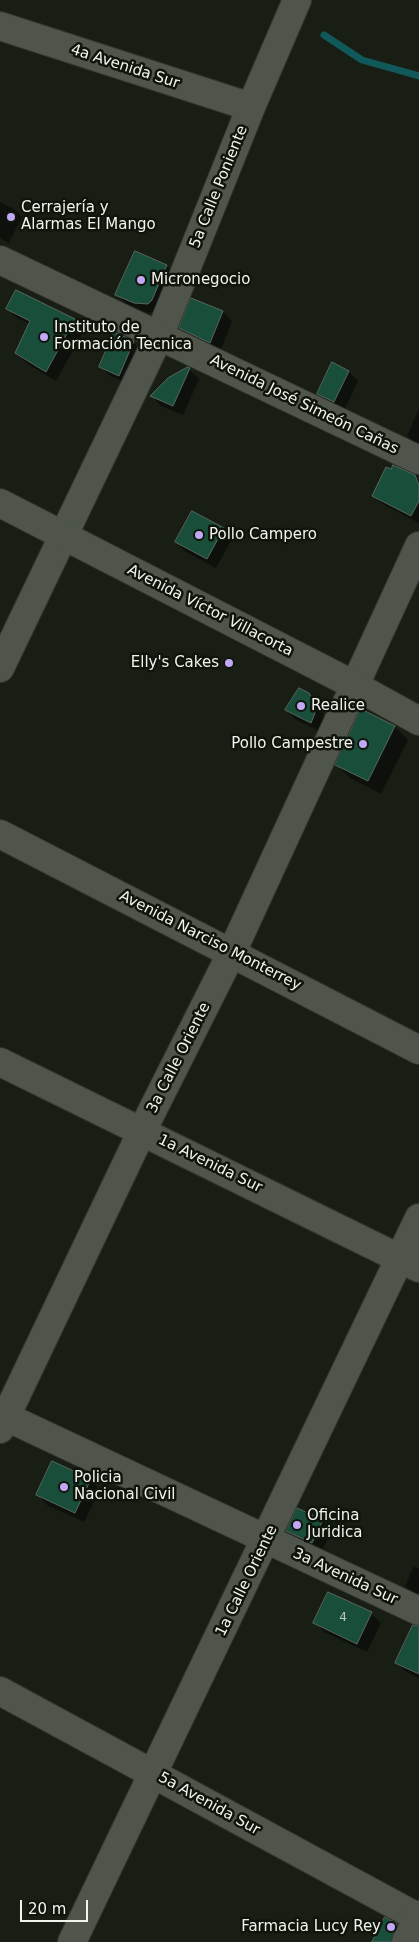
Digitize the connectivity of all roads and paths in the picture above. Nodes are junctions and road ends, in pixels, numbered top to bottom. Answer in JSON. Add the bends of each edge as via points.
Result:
{"nodes":[{"id":1,"x":297,"y":0,"type":"edge"},
{"id":2,"x":0,"y":26,"type":"edge"},
{"id":3,"x":251,"y":107,"type":"junction"},
{"id":4,"x":0,"y":260,"type":"edge"},
{"id":5,"x":160,"y":334,"type":"junction"},
{"id":6,"x":419,"y":460,"type":"edge"},
{"id":7,"x":0,"y":503,"type":"edge"},
{"id":8,"x":62,"y":536,"type":"junction"},
{"id":9,"x":419,"y":546,"type":"edge"},
{"id":10,"x":0,"y":668,"type":"edge"},
{"id":11,"x":354,"y":685,"type":"junction"},
{"id":12,"x":419,"y":721,"type":"edge"},
{"id":13,"x":0,"y":834,"type":"edge"},
{"id":14,"x":232,"y":952,"type":"junction"},
{"id":15,"x":419,"y":1050,"type":"edge"},
{"id":16,"x":0,"y":1062,"type":"edge"},
{"id":17,"x":142,"y":1131,"type":"junction"},
{"id":18,"x":419,"y":1218,"type":"edge"},
{"id":19,"x":409,"y":1263,"type":"edge"},
{"id":20,"x":2,"y":1420,"type":"edge"},
{"id":21,"x":266,"y":1540,"type":"junction"},
{"id":22,"x":419,"y":1611,"type":"edge"},
{"id":23,"x":0,"y":1691,"type":"edge"},
{"id":24,"x":154,"y":1774,"type":"junction"},
{"id":25,"x":419,"y":1917,"type":"edge"},
{"id":26,"x":72,"y":1942,"type":"edge"},
{"id":27,"x":406,"y":1942,"type":"edge"}],
"edges":[{"from":1,"to":3,"type":"street","name":"5a Calle Poniente"},
{"from":2,"to":3,"type":"street","name":"4a Avenida Sur"},
{"from":3,"to":5,"type":"street","name":"5a Calle Poniente"},
{"from":4,"to":5,"type":"street","name":"Avenida José Simeón Cañas"},
{"from":5,"to":6,"type":"street","name":"Avenida José Simeón Cañas"},
{"from":5,"to":8,"type":"street","name":"5a Calle Poniente"},
{"from":7,"to":8,"type":"street","name":"Avenida Víctor Villacorta"},
{"from":8,"to":10,"type":"street","name":"5a Calle Poniente"},
{"from":8,"to":11,"type":"street","name":"Avenida Víctor Villacorta"},
{"from":9,"to":11,"type":"street","name":"3a Calle Oriente"},
{"from":11,"to":12,"type":"street","name":"Avenida Víctor Villacorta"},
{"from":11,"to":14,"type":"street","name":"3a Calle Oriente"},
{"from":13,"to":14,"type":"street","name":"Avenida Narciso Monterrey"},
{"from":14,"to":15,"type":"street","name":"Avenida Narciso Monterrey"},
{"from":14,"to":17,"type":"street","name":"3a Calle Oriente"},
{"from":16,"to":17,"type":"street","name":"1a Avenida Sur"},
{"from":17,"to":19,"type":"street","name":"1a Avenida Sur"},
{"from":17,"to":20,"type":"street","name":"3a Calle Oriente"},
{"from":18,"to":19,"type":"street","name":"1a Calle Oriente"},
{"from":19,"to":21,"type":"street","name":"1a Calle Oriente"},
{"from":20,"to":21,"type":"street","name":"3a Avenida Sur"},
{"from":21,"to":22,"type":"street","name":"3a Avenida Sur"},
{"from":21,"to":24,"type":"street","name":"1a Calle Oriente"},
{"from":23,"to":24,"type":"street","name":"5a Avenida Sur"},
{"from":24,"to":25,"type":"street","name":"5a Avenida Sur"},
{"from":24,"to":26,"type":"street","name":"1a Calle Oriente"},
{"from":25,"to":27,"type":"street"}]}
